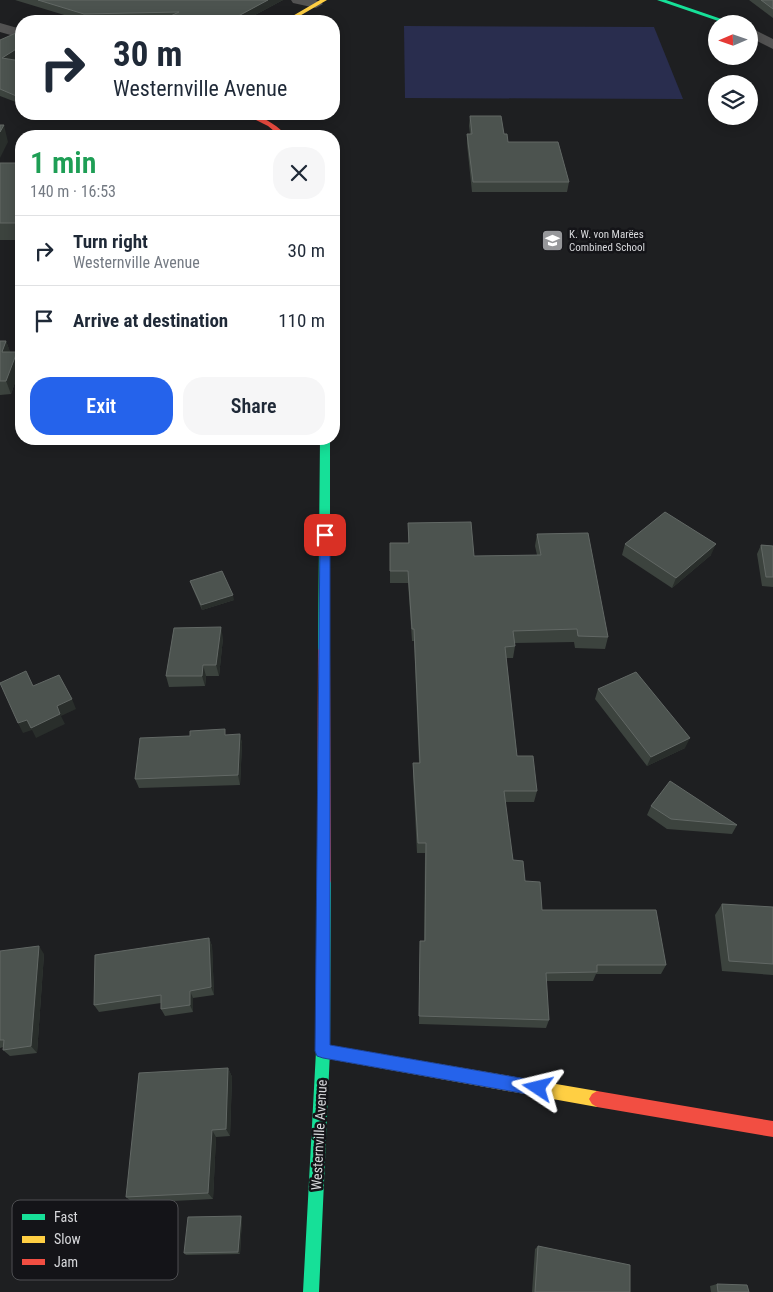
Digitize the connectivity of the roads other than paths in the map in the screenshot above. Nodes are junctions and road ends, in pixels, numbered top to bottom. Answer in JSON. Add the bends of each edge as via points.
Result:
{"nodes":[{"id":1,"x":298,"y":0,"type":"edge"},
{"id":2,"x":660,"y":0,"type":"edge"},
{"id":3,"x":320,"y":2,"type":"edge"},
{"id":4,"x":297,"y":15,"type":"edge"},
{"id":5,"x":708,"y":16,"type":"edge"},
{"id":6,"x":0,"y":27,"type":"edge"},
{"id":7,"x":15,"y":32,"type":"edge"},
{"id":8,"x":758,"y":36,"type":"edge"},
{"id":9,"x":773,"y":45,"type":"edge"},
{"id":10,"x":260,"y":120,"type":"edge"},
{"id":11,"x":276,"y":130,"type":"edge"},
{"id":12,"x":325,"y":445,"type":"edge"},
{"id":13,"x":323,"y":1051,"type":"junction"},
{"id":14,"x":773,"y":1129,"type":"edge"},
{"id":15,"x":311,"y":1292,"type":"edge"}],
"edges":[{"from":1,"to":3,"type":"street"},
{"from":2,"to":5,"type":"street"},
{"from":3,"to":4,"type":"street"},
{"from":6,"to":7,"type":"street"},
{"from":8,"to":9,"type":"street"},
{"from":10,"to":11,"type":"street"},
{"from":12,"to":13,"type":"street","name":"Westernville Avenue"},
{"from":13,"to":14,"type":"street"},
{"from":13,"to":15,"type":"street","name":"Westernville Avenue"}]}
